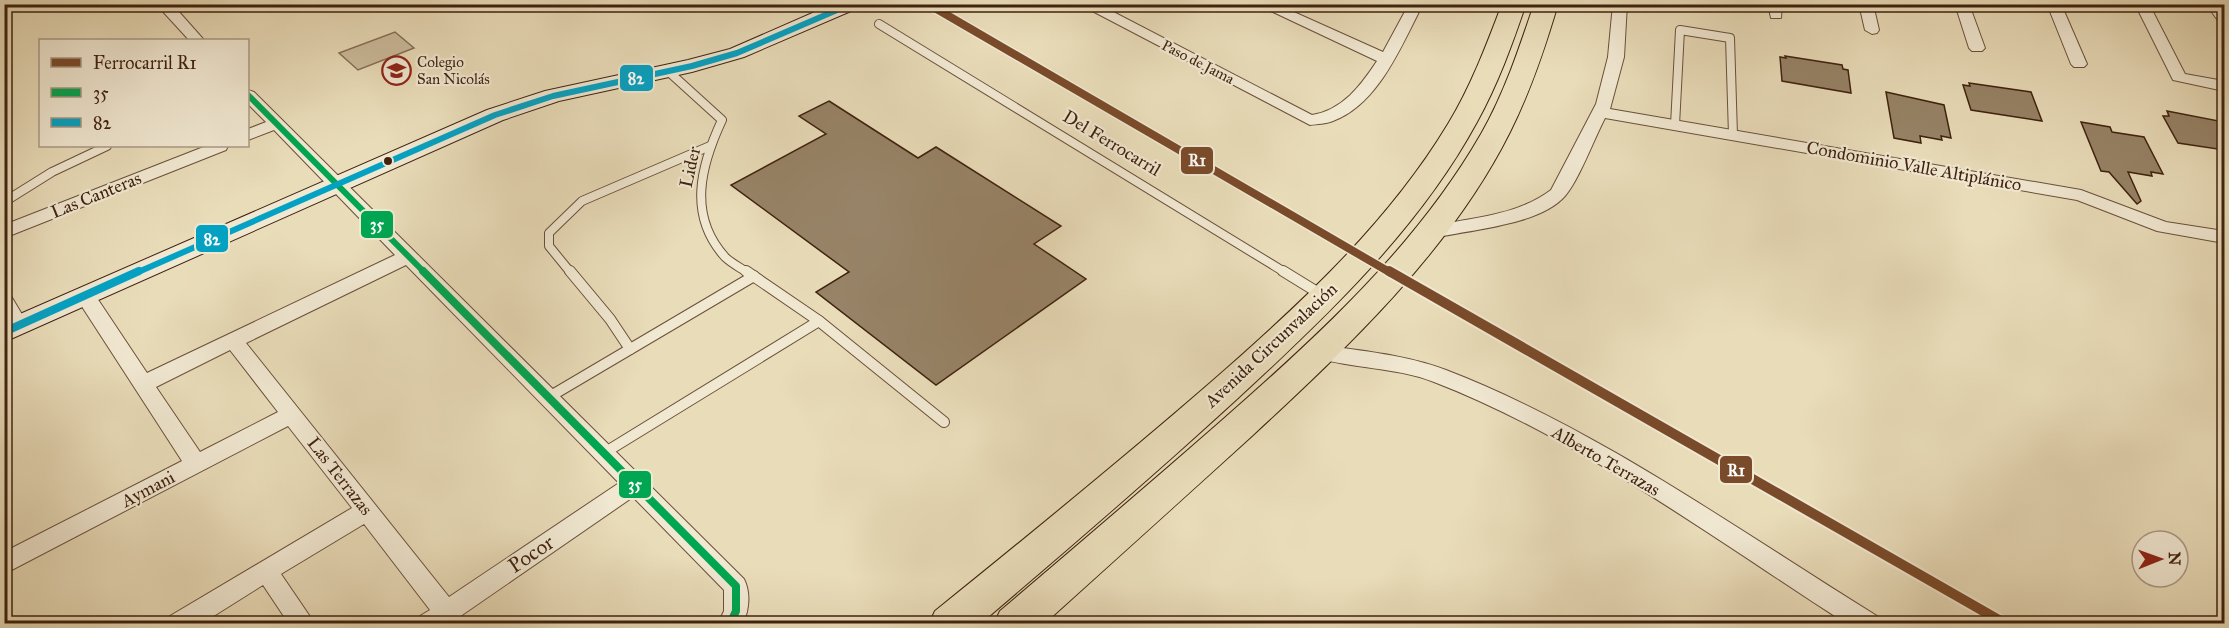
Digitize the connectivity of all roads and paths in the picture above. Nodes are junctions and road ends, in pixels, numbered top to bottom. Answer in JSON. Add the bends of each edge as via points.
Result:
{"nodes":[{"id":1,"x":163,"y":4,"type":"edge"},
{"id":2,"x":1086,"y":4,"type":"edge"},
{"id":3,"x":1263,"y":4,"type":"edge"},
{"id":4,"x":1416,"y":4,"type":"edge"},
{"id":5,"x":1514,"y":4,"type":"edge"},
{"id":6,"x":1546,"y":4,"type":"edge"},
{"id":7,"x":1620,"y":4,"type":"edge"},
{"id":8,"x":1866,"y":4,"type":"edge"},
{"id":9,"x":1962,"y":4,"type":"edge"},
{"id":10,"x":2054,"y":4,"type":"edge"},
{"id":11,"x":2142,"y":4,"type":"edge"},
{"id":12,"x":2212,"y":4,"type":"edge"},
{"id":13,"x":849,"y":5,"type":"edge"},
{"id":14,"x":2224,"y":19,"type":"edge"},
{"id":15,"x":879,"y":24,"type":"dead end"},
{"id":16,"x":1872,"y":30,"type":"dead end"},
{"id":17,"x":196,"y":39,"type":"edge"},
{"id":18,"x":1977,"y":48,"type":"dead end"},
{"id":19,"x":1386,"y":59,"type":"junction"},
{"id":20,"x":2079,"y":64,"type":"dead end"},
{"id":21,"x":668,"y":71,"type":"junction"},
{"id":22,"x":2224,"y":86,"type":"edge"},
{"id":23,"x":249,"y":96,"type":"edge"},
{"id":24,"x":1599,"y":112,"type":"junction"},
{"id":25,"x":275,"y":124,"type":"junction"},
{"id":26,"x":1675,"y":125,"type":"junction"},
{"id":27,"x":249,"y":135,"type":"edge"},
{"id":28,"x":1733,"y":135,"type":"junction"},
{"id":29,"x":710,"y":146,"type":"junction"},
{"id":30,"x":105,"y":147,"type":"edge"},
{"id":31,"x":217,"y":147,"type":"edge"},
{"id":32,"x":334,"y":184,"type":"junction"},
{"id":33,"x":4,"y":202,"type":"edge"},
{"id":34,"x":4,"y":232,"type":"edge"},
{"id":35,"x":1429,"y":233,"type":"junction"},
{"id":36,"x":2224,"y":237,"type":"edge"},
{"id":37,"x":406,"y":257,"type":"junction"},
{"id":38,"x":754,"y":276,"type":"junction"},
{"id":39,"x":86,"y":297,"type":"junction"},
{"id":40,"x":1324,"y":297,"type":"junction"},
{"id":41,"x":4,"y":301,"type":"edge"},
{"id":42,"x":819,"y":321,"type":"junction"},
{"id":43,"x":12,"y":329,"type":"edge"},
{"id":44,"x":233,"y":340,"type":"junction"},
{"id":45,"x":630,"y":349,"type":"junction"},
{"id":46,"x":1321,"y":352,"type":"junction"},
{"id":47,"x":142,"y":384,"type":"junction"},
{"id":48,"x":549,"y":397,"type":"junction"},
{"id":49,"x":291,"y":414,"type":"junction"},
{"id":50,"x":944,"y":422,"type":"dead end"},
{"id":51,"x":603,"y":453,"type":"junction"},
{"id":52,"x":196,"y":464,"type":"junction"},
{"id":53,"x":634,"y":484,"type":"junction"},
{"id":54,"x":367,"y":510,"type":"junction"},
{"id":55,"x":4,"y":564,"type":"edge"},
{"id":56,"x":266,"y":571,"type":"junction"},
{"id":57,"x":437,"y":618,"type":"edge"},
{"id":58,"x":179,"y":624,"type":"edge"},
{"id":59,"x":303,"y":624,"type":"edge"},
{"id":60,"x":730,"y":624,"type":"edge"},
{"id":61,"x":950,"y":624,"type":"edge"},
{"id":62,"x":1015,"y":624,"type":"edge"},
{"id":63,"x":1868,"y":624,"type":"edge"}],
"edges":[{"from":1,"to":17,"type":"street"},
{"from":2,"to":19,"type":"street","name":"Paso de Jama","via":[[1310,120],[1336,116],[1376,77]]},
{"from":3,"to":19,"type":"street"},
{"from":4,"to":19,"type":"street"},
{"from":5,"to":40,"type":"highway","name":"Avenida Circunvalación","via":[[1491,68],[1447,147],[1382,234]]},
{"from":6,"to":35,"type":"highway","name":"Avenida Circunvalación","via":[[1536,43],[1511,104],[1476,167]]},
{"from":7,"to":24,"type":"street","via":[[1617,57]]},
{"from":8,"to":16,"type":"street"},
{"from":9,"to":18,"type":"street"},
{"from":10,"to":20,"type":"street"},
{"from":11,"to":22,"type":"street","via":[[2179,77]]},
{"from":12,"to":14,"type":"street"},
{"from":13,"to":21,"type":"street","via":[[759,45]]},
{"from":15,"to":40,"type":"lane","name":"Del Ferrocarril"},
{"from":21,"to":29,"type":"lane","name":"Lider","via":[[720,116],[722,123]]},
{"from":21,"to":32,"type":"street","via":[[532,102]]},
{"from":23,"to":25,"type":"street"},
{"from":24,"to":26,"type":"street","name":"Condominio Valle Altiplánico"},
{"from":24,"to":35,"type":"street","via":[[1558,193],[1550,201],[1515,216]]},
{"from":25,"to":27,"type":"street"},
{"from":25,"to":32,"type":"street"},
{"from":26,"to":28,"type":"street","name":"Condominio Valle Altiplánico"},
{"from":26,"to":28,"type":"lane","via":[[1680,30],[1730,38]]},
{"from":28,"to":36,"type":"street","name":"Condominio Valle Altiplánico","via":[[2081,195],[2163,227]]},
{"from":29,"to":38,"type":"lane","name":"Lider","via":[[699,199],[704,222],[725,257]]},
{"from":29,"to":45,"type":"lane","via":[[582,201],[549,233],[549,246]]},
{"from":30,"to":33,"type":"lane","via":[[52,172]]},
{"from":31,"to":34,"type":"street","name":"Las Canteras"},
{"from":32,"to":37,"type":"street"},
{"from":32,"to":39,"type":"street"},
{"from":35,"to":46,"type":"highway","name":"Avenida Circunvalación"},
{"from":37,"to":44,"type":"street"},
{"from":37,"to":48,"type":"street"},
{"from":38,"to":42,"type":"lane","name":"Lider"},
{"from":38,"to":45,"type":"lane"},
{"from":39,"to":43,"type":"street"},
{"from":39,"to":47,"type":"street"},
{"from":40,"to":61,"type":"highway","name":"Avenida Circunvalación","via":[[1171,438]]},
{"from":41,"to":43,"type":"street"},
{"from":42,"to":50,"type":"lane","name":"Lider"},
{"from":42,"to":51,"type":"lane"},
{"from":44,"to":47,"type":"street"},
{"from":44,"to":49,"type":"street","name":"Las Terrazas"},
{"from":45,"to":48,"type":"lane"},
{"from":46,"to":62,"type":"highway","name":"Avenida Circunvalación"},
{"from":46,"to":63,"type":"street","name":"Alberto Terrazas","via":[[1438,375],[1510,407],[1614,463]]},
{"from":47,"to":52,"type":"street"},
{"from":48,"to":51,"type":"street"},
{"from":49,"to":52,"type":"street","name":"Aymani"},
{"from":49,"to":54,"type":"street","name":"Las Terrazas"},
{"from":51,"to":53,"type":"street"},
{"from":52,"to":55,"type":"street","name":"Aymani"},
{"from":53,"to":57,"type":"street","name":"Pocor"},
{"from":53,"to":60,"type":"street","via":[[736,586],[736,611]]},
{"from":54,"to":56,"type":"street"},
{"from":54,"to":57,"type":"street","name":"Las Terrazas"},
{"from":56,"to":58,"type":"street"},
{"from":56,"to":59,"type":"street"}]}
